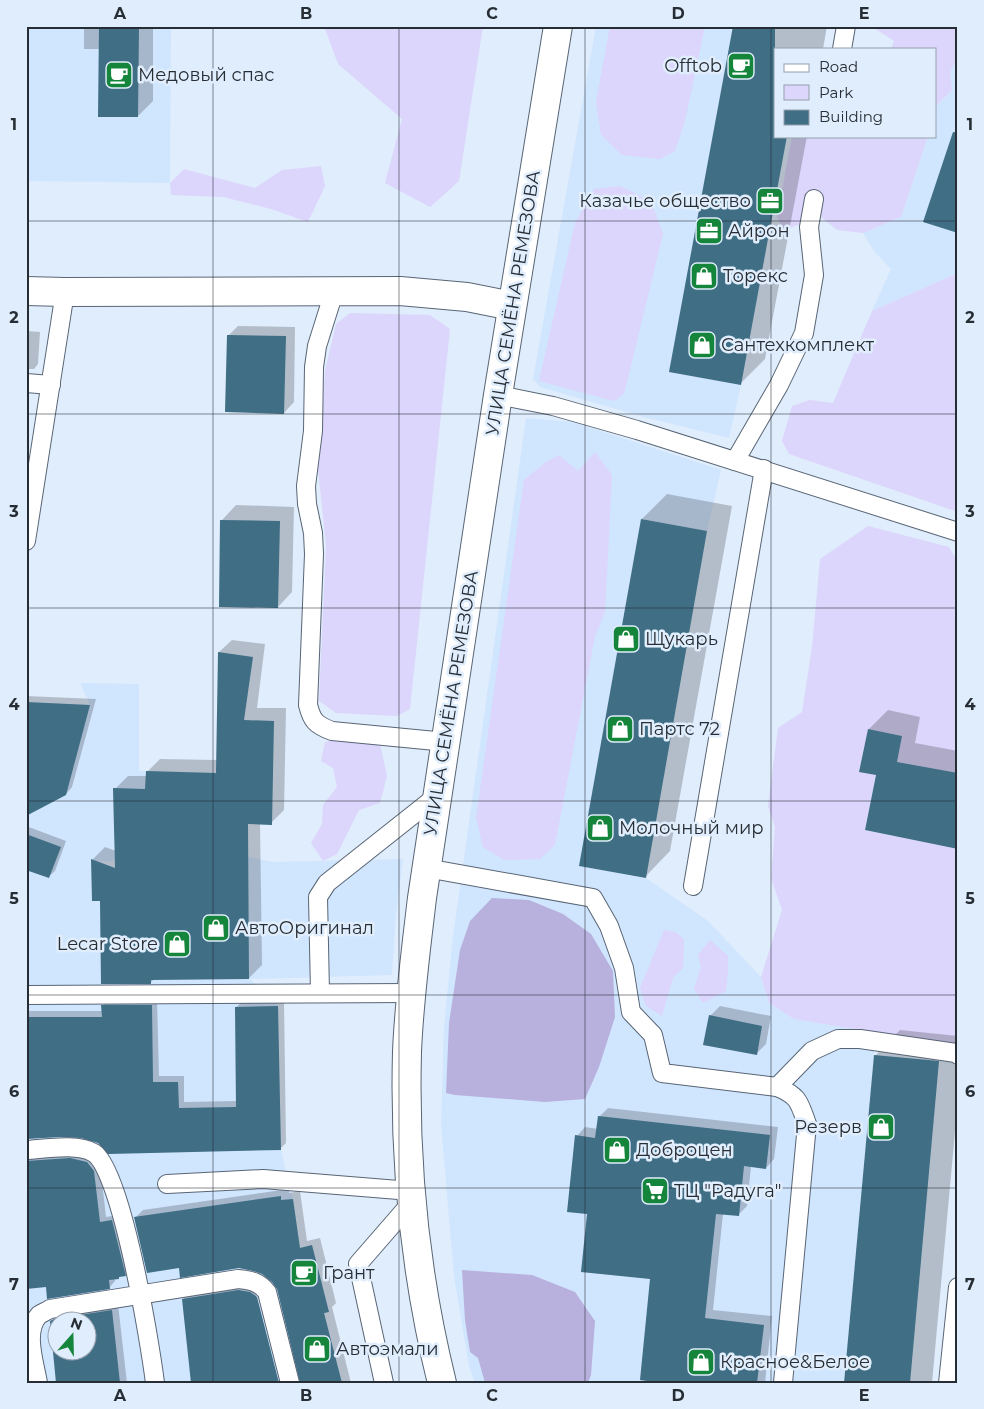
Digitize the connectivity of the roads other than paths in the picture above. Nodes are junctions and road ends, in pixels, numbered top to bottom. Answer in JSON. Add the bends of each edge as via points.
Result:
{"nodes":[{"id":1,"x":558,"y":26,"type":"edge"},
{"id":2,"x":846,"y":26,"type":"edge"},
{"id":3,"x":842,"y":48,"type":"edge"},
{"id":4,"x":814,"y":199,"type":"dead end"},
{"id":5,"x":26,"y":291,"type":"edge"},
{"id":6,"x":64,"y":292,"type":"junction"},
{"id":7,"x":334,"y":292,"type":"junction"},
{"id":8,"x":512,"y":306,"type":"junction"},
{"id":9,"x":26,"y":383,"type":"edge"},
{"id":10,"x":50,"y":385,"type":"junction"},
{"id":11,"x":498,"y":395,"type":"junction"},
{"id":12,"x":735,"y":461,"type":"junction"},
{"id":13,"x":764,"y":469,"type":"junction"},
{"id":14,"x":958,"y":532,"type":"edge"},
{"id":15,"x":26,"y":541,"type":"edge"},
{"id":16,"x":446,"y":742,"type":"junction"},
{"id":17,"x":438,"y":795,"type":"junction"},
{"id":18,"x":426,"y":868,"type":"junction"},
{"id":19,"x":693,"y":886,"type":"dead end"},
{"id":20,"x":320,"y":993,"type":"junction"},
{"id":21,"x":412,"y":993,"type":"junction"},
{"id":22,"x":26,"y":995,"type":"edge"},
{"id":23,"x":958,"y":1055,"type":"edge"},
{"id":24,"x":777,"y":1087,"type":"junction"},
{"id":25,"x":26,"y":1150,"type":"edge"},
{"id":26,"x":167,"y":1184,"type":"dead end"},
{"id":27,"x":411,"y":1197,"type":"junction"},
{"id":28,"x":958,"y":1286,"type":"edge"},
{"id":29,"x":140,"y":1295,"type":"junction"},
{"id":30,"x":38,"y":1383,"type":"edge"},
{"id":31,"x":155,"y":1383,"type":"edge"},
{"id":32,"x":290,"y":1383,"type":"edge"},
{"id":33,"x":384,"y":1383,"type":"edge"},
{"id":34,"x":442,"y":1383,"type":"edge"},
{"id":35,"x":783,"y":1383,"type":"edge"},
{"id":36,"x":948,"y":1383,"type":"edge"}],
"edges":[{"from":1,"to":8,"type":"main road","name":"УЛИЦА СЕМЁНА РЕМЕЗОВА"},
{"from":2,"to":3,"type":"lane"},
{"from":4,"to":12,"type":"lane","via":[[809,227],[814,275],[804,333],[779,385]]},
{"from":5,"to":6,"type":"main road"},
{"from":6,"to":7,"type":"main road"},
{"from":6,"to":10,"type":"lane"},
{"from":7,"to":8,"type":"main road","via":[[435,293]]},
{"from":7,"to":16,"type":"lane","via":[[316,353],[313,431],[306,486],[314,554],[308,705],[315,721],[332,731]]},
{"from":8,"to":11,"type":"main road","name":"УЛИЦА СЕМЁНА РЕМЕЗОВА"},
{"from":9,"to":10,"type":"lane"},
{"from":10,"to":15,"type":"lane"},
{"from":11,"to":12,"type":"lane","via":[[553,406]]},
{"from":11,"to":16,"type":"main road","name":"УЛИЦА СЕМЁНА РЕМЕЗОВА"},
{"from":12,"to":13,"type":"lane"},
{"from":13,"to":14,"type":"lane"},
{"from":13,"to":19,"type":"lane"},
{"from":16,"to":17,"type":"main road","name":"УЛИЦА СЕМЁНА РЕМЕЗОВА"},
{"from":17,"to":18,"type":"main road","name":"УЛИЦА СЕМЁНА РЕМЕЗОВА"},
{"from":17,"to":20,"type":"lane","via":[[327,883],[318,897]]},
{"from":18,"to":21,"type":"main road","name":"УЛИЦА СЕМЁНА РЕМЕЗОВА"},
{"from":18,"to":24,"type":"lane","via":[[593,898],[609,926],[624,968],[631,1012],[653,1035],[662,1073]]},
{"from":20,"to":21,"type":"lane"},
{"from":20,"to":22,"type":"lane"},
{"from":21,"to":27,"type":"main road","name":"УЛИЦА СЕМЁНА РЕМЕЗОВА","via":[[407,1052]]},
{"from":23,"to":24,"type":"lane","via":[[860,1039],[838,1039],[812,1051]]},
{"from":24,"to":35,"type":"lane","via":[[791,1093],[800,1104],[807,1124]]},
{"from":25,"to":29,"type":"lane","via":[[84,1149],[94,1153],[103,1163],[118,1200]]},
{"from":26,"to":27,"type":"lane","via":[[263,1179]]},
{"from":27,"to":33,"type":"lane","via":[[358,1264]]},
{"from":27,"to":34,"type":"main road","name":"УЛИЦА СЕМЁНА РЕМЕЗОВА","via":[[430,1334]]},
{"from":28,"to":36,"type":"lane"},
{"from":29,"to":30,"type":"lane","via":[[50,1309],[39,1316],[30,1339]]},
{"from":29,"to":31,"type":"lane"},
{"from":29,"to":32,"type":"lane","via":[[238,1279],[252,1280],[267,1292]]}]}
